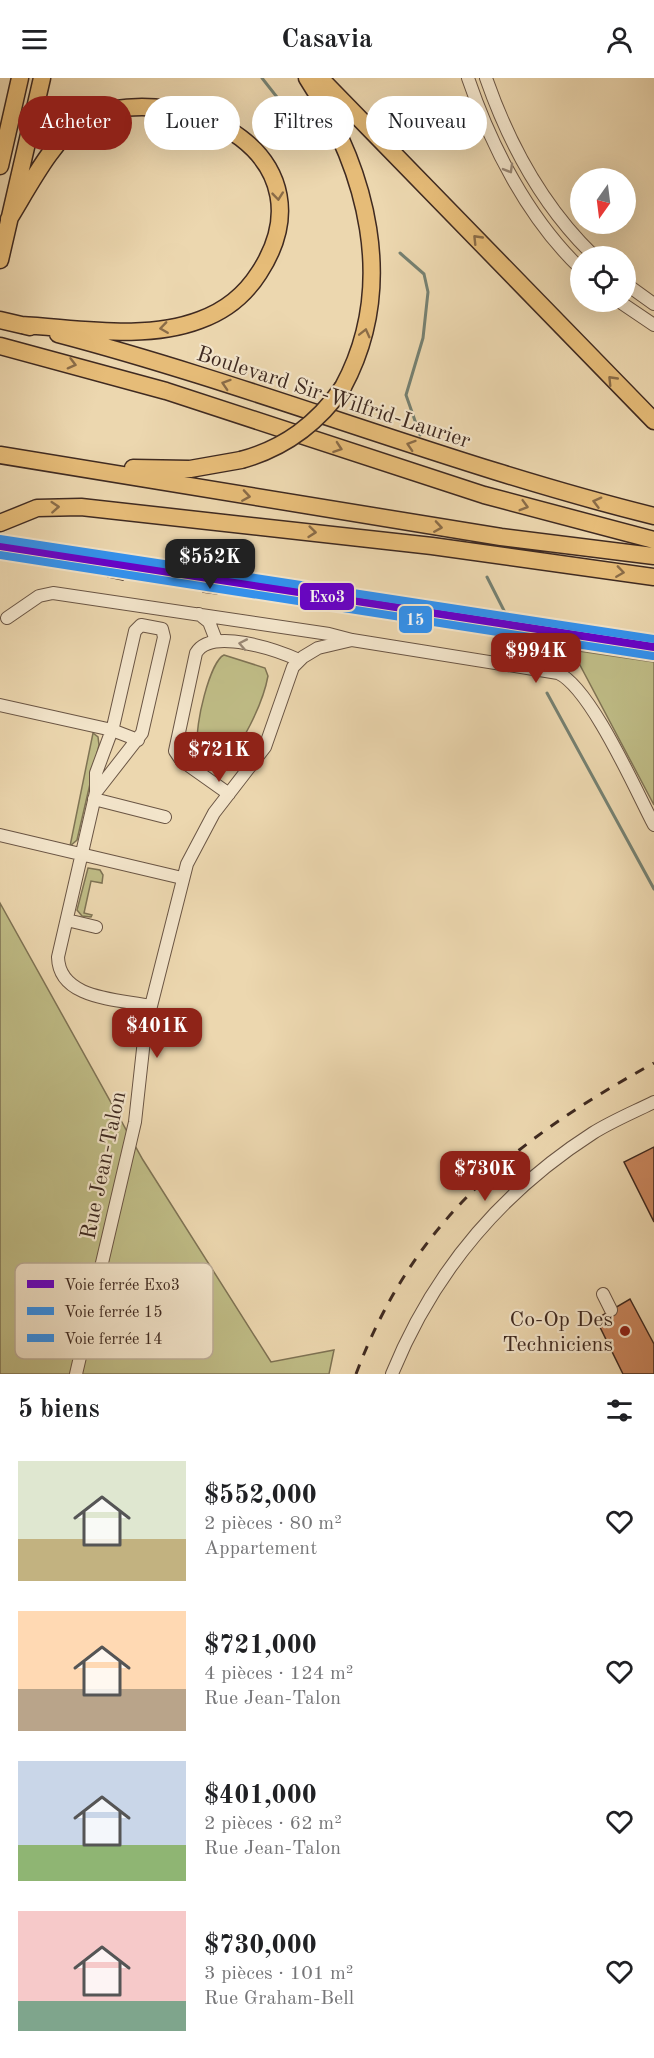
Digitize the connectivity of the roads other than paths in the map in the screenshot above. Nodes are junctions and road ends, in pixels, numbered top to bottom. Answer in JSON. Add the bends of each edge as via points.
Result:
{"nodes":[{"id":1,"x":20,"y":78,"type":"edge"},
{"id":2,"x":42,"y":78,"type":"edge"},
{"id":3,"x":306,"y":78,"type":"edge"},
{"id":4,"x":320,"y":78,"type":"edge"},
{"id":5,"x":468,"y":78,"type":"edge"},
{"id":6,"x":486,"y":78,"type":"edge"},
{"id":7,"x":137,"y":91,"type":"dead end"},
{"id":8,"x":240,"y":120,"type":"edge"},
{"id":9,"x":0,"y":166,"type":"edge"},
{"id":10,"x":9,"y":219,"type":"junction"},
{"id":11,"x":585,"y":246,"type":"edge"},
{"id":12,"x":570,"y":257,"type":"edge"},
{"id":13,"x":0,"y":260,"type":"edge"},
{"id":14,"x":636,"y":291,"type":"edge"},
{"id":15,"x":654,"y":304,"type":"edge"},
{"id":16,"x":635,"y":312,"type":"edge"},
{"id":17,"x":0,"y":320,"type":"edge"},
{"id":18,"x":21,"y":325,"type":"junction"},
{"id":19,"x":654,"y":325,"type":"edge"},
{"id":20,"x":8,"y":348,"type":"edge"},
{"id":21,"x":654,"y":421,"type":"edge"},
{"id":22,"x":0,"y":455,"type":"edge"},
{"id":23,"x":75,"y":465,"type":"junction"},
{"id":24,"x":654,"y":516,"type":"edge"},
{"id":25,"x":0,"y":523,"type":"edge"},
{"id":26,"x":654,"y":540,"type":"edge"},
{"id":27,"x":654,"y":556,"type":"edge"},
{"id":28,"x":654,"y":577,"type":"edge"},
{"id":29,"x":199,"y":614,"type":"junction"},
{"id":30,"x":7,"y":618,"type":"dead end"},
{"id":31,"x":216,"y":640,"type":"junction"},
{"id":32,"x":352,"y":640,"type":"junction"},
{"id":33,"x":299,"y":660,"type":"junction"},
{"id":34,"x":0,"y":705,"type":"edge"},
{"id":35,"x":112,"y":730,"type":"junction"},
{"id":36,"x":138,"y":740,"type":"junction"},
{"id":37,"x":229,"y":794,"type":"junction"},
{"id":38,"x":95,"y":795,"type":"junction"},
{"id":39,"x":165,"y":817,"type":"dead end"},
{"id":40,"x":654,"y":825,"type":"edge"},
{"id":41,"x":0,"y":835,"type":"edge"},
{"id":42,"x":81,"y":855,"type":"junction"},
{"id":43,"x":182,"y":878,"type":"junction"},
{"id":44,"x":67,"y":920,"type":"junction"},
{"id":45,"x":96,"y":927,"type":"dead end"},
{"id":46,"x":151,"y":1006,"type":"junction"},
{"id":47,"x":654,"y":1102,"type":"edge"},
{"id":48,"x":102,"y":1263,"type":"edge"},
{"id":49,"x":603,"y":1294,"type":"dead end"},
{"id":50,"x":611,"y":1310,"type":"dead end"},
{"id":51,"x":80,"y":1359,"type":"edge"},
{"id":52,"x":76,"y":1374,"type":"edge"},
{"id":53,"x":392,"y":1374,"type":"edge"}],
"edges":[{"from":1,"to":9,"type":"highway"},
{"from":2,"to":10,"type":"highway"},
{"from":23,"to":3,"type":"highway","one_way":true,"bridge":true,"via":[[178,469],[241,460],[279,446],[301,432],[321,415],[343,387],[358,356],[368,321],[370,246],[351,160],[334,122]]},
{"from":21,"to":4,"type":"highway","one_way":true},
{"from":5,"to":12,"type":"street","one_way":true,"via":[[490,135],[519,186]]},
{"from":6,"to":11,"type":"street","via":[[533,179],[559,218]]},
{"from":7,"to":10,"type":"highway","via":[[100,105],[75,124],[44,162]]},
{"from":8,"to":18,"type":"highway","one_way":true,"via":[[267,154],[276,179],[279,207],[268,258],[239,297],[202,320],[157,330]]},
{"from":10,"to":13,"type":"highway"},
{"from":14,"to":15,"type":"street"},
{"from":16,"to":19,"type":"street"},
{"from":17,"to":18,"type":"highway","name":"Boulevard Sir-Wilfrid-Laurier"},
{"from":24,"to":18,"type":"highway","name":"Boulevard Sir-Wilfrid-Laurier","one_way":true,"via":[[502,475],[189,372]]},
{"from":20,"to":26,"type":"highway","name":"Boulevard Sir-Wilfrid-Laurier","one_way":true,"via":[[165,391],[476,492]]},
{"from":22,"to":23,"type":"highway"},
{"from":23,"to":27,"type":"highway","one_way":true,"via":[[501,537]]},
{"from":25,"to":28,"type":"highway","one_way":true,"via":[[37,508],[81,507],[432,546]]},
{"from":29,"to":30,"type":"street","via":[[51,592]]},
{"from":29,"to":31,"type":"street","via":[[209,622]]},
{"from":29,"to":32,"type":"street"},
{"from":33,"to":31,"type":"street","one_way":true,"via":[[272,650]]},
{"from":31,"to":37,"type":"street","via":[[202,645],[196,653],[175,747],[181,760]]},
{"from":32,"to":33,"type":"street","via":[[318,648]]},
{"from":32,"to":40,"type":"street","via":[[563,675],[602,726]]},
{"from":33,"to":37,"type":"street","name":"Rue Jean-Talon","via":[[287,680],[265,747]]},
{"from":34,"to":35,"type":"street"},
{"from":35,"to":36,"type":"street"},
{"from":35,"to":36,"type":"street","via":[[136,629],[141,625],[162,629],[165,637]]},
{"from":35,"to":38,"type":"street","via":[[96,773]]},
{"from":36,"to":38,"type":"street"},
{"from":37,"to":43,"type":"street","name":"Rue Jean-Talon","via":[[197,842]]},
{"from":38,"to":39,"type":"street"},
{"from":38,"to":42,"type":"street"},
{"from":41,"to":42,"type":"street"},
{"from":42,"to":43,"type":"street"},
{"from":42,"to":44,"type":"street"},
{"from":43,"to":46,"type":"street","name":"Rue Jean-Talon"},
{"from":44,"to":45,"type":"street"},
{"from":44,"to":46,"type":"street","via":[[58,961],[67,982],[77,990]]},
{"from":46,"to":48,"type":"street","name":"Rue Jean-Talon","via":[[135,1122]]},
{"from":47,"to":53,"type":"street","via":[[594,1132],[524,1183],[475,1233],[426,1301]]},
{"from":49,"to":50,"type":"street"},
{"from":51,"to":52,"type":"street","name":"Rue Jean-Talon"}]}
